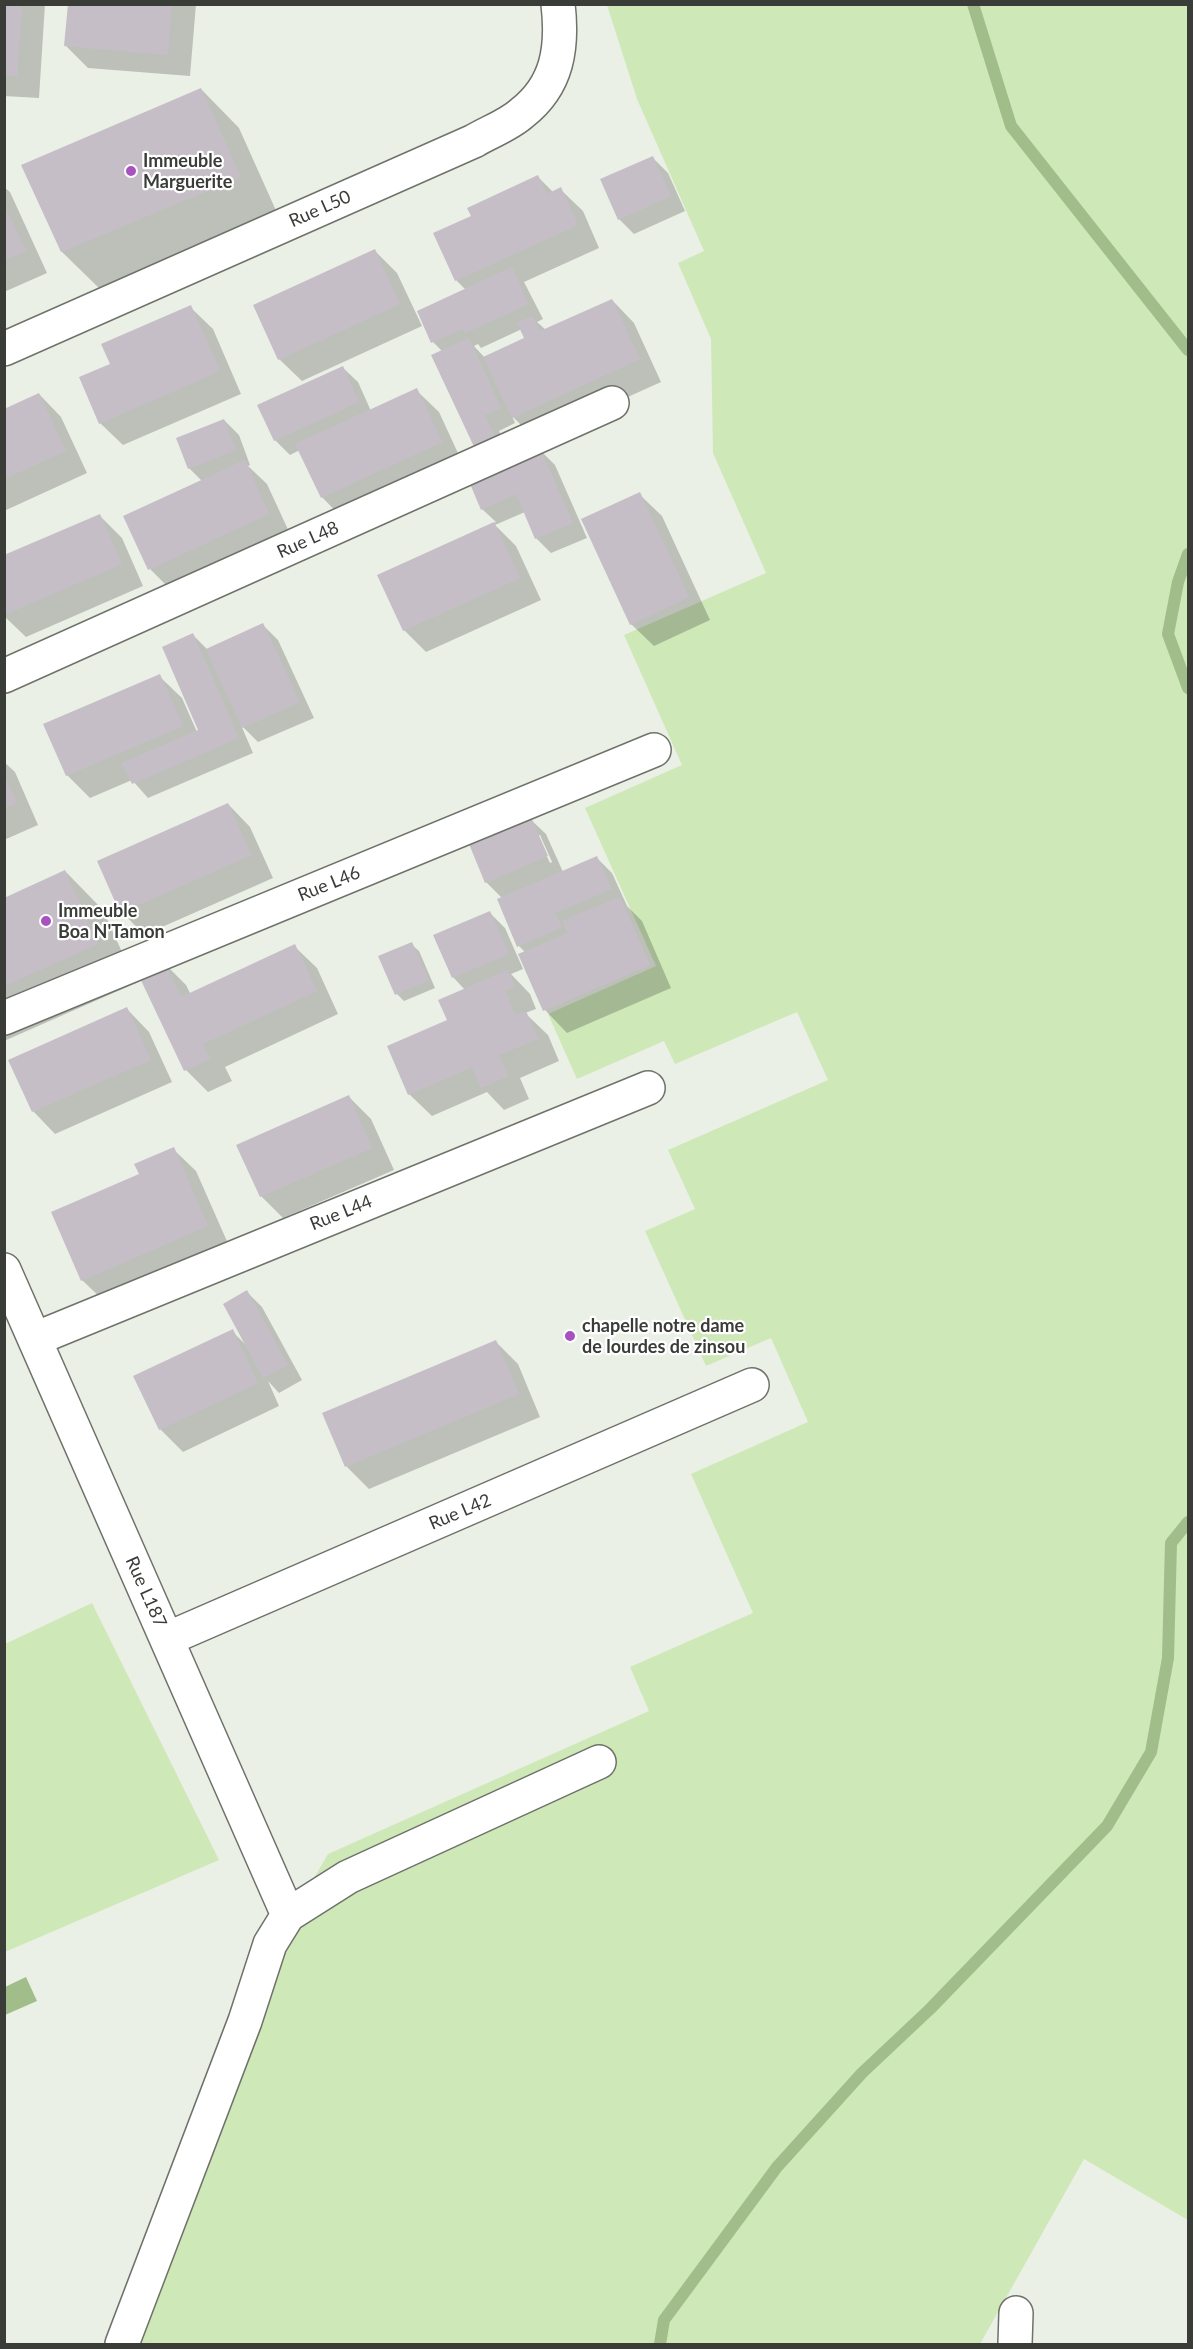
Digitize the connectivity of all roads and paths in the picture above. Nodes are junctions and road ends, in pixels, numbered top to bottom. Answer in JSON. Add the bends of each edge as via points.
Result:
{"nodes":[{"id":1,"x":558,"y":4,"type":"edge"},
{"id":2,"x":4,"y":349,"type":"edge"},
{"id":3,"x":612,"y":403,"type":"dead end"},
{"id":4,"x":4,"y":676,"type":"edge"},
{"id":5,"x":654,"y":750,"type":"dead end"},
{"id":6,"x":4,"y":1018,"type":"edge"},
{"id":7,"x":648,"y":1088,"type":"dead end"},
{"id":8,"x":4,"y":1270,"type":"edge"},
{"id":9,"x":35,"y":1339,"type":"junction"},
{"id":10,"x":752,"y":1385,"type":"dead end"},
{"id":11,"x":167,"y":1639,"type":"junction"},
{"id":12,"x":598,"y":1762,"type":"dead end"},
{"id":13,"x":288,"y":1915,"type":"junction"},
{"id":14,"x":122,"y":2344,"type":"edge"}],
"edges":[{"from":1,"to":2,"type":"street","name":"Rue L50","via":[[562,39],[550,82],[523,113],[474,141]]},
{"from":3,"to":4,"type":"street","name":"Rue L48"},
{"from":5,"to":6,"type":"street","name":"Rue L46"},
{"from":7,"to":9,"type":"street","name":"Rue L44"},
{"from":8,"to":9,"type":"street","name":"Rue L187"},
{"from":9,"to":11,"type":"street","name":"Rue L187"},
{"from":10,"to":11,"type":"street","name":"Rue L42"},
{"from":11,"to":13,"type":"street","name":"Rue L187"},
{"from":12,"to":13,"type":"street","via":[[348,1877]]},
{"from":13,"to":14,"type":"street","via":[[270,1944],[234,2051]]}]}
